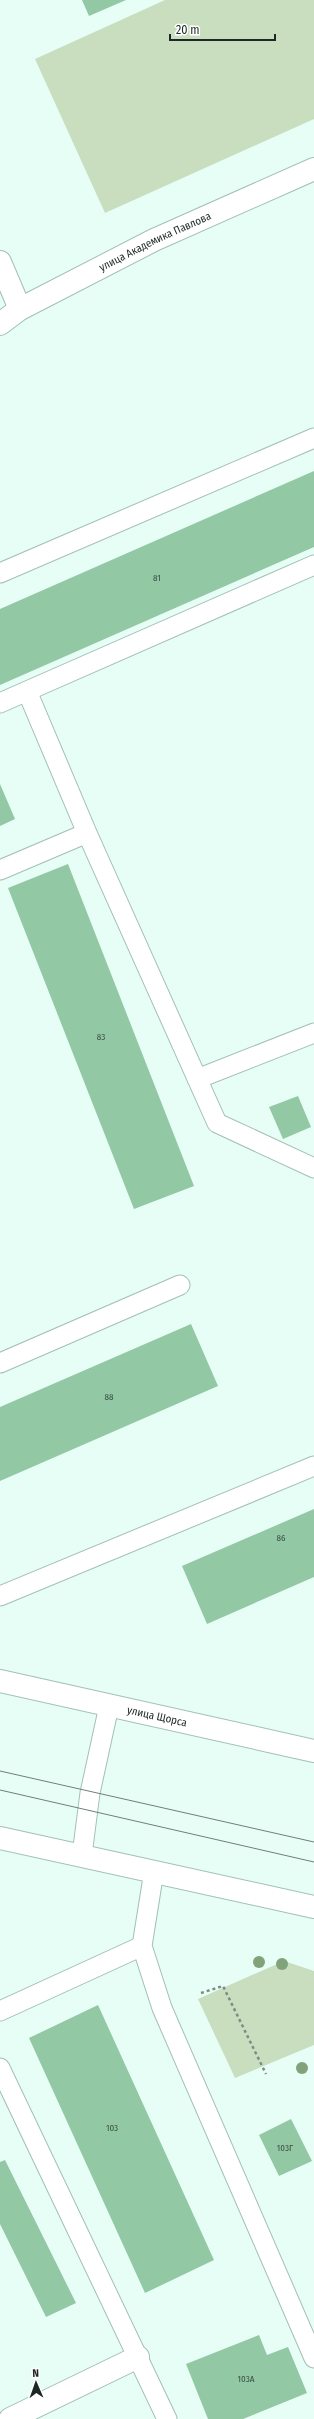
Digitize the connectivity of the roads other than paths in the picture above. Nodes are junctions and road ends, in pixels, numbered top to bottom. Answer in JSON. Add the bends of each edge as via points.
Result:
{"nodes":[{"id":1,"x":314,"y":169,"type":"edge"},
{"id":2,"x":0,"y":262,"type":"edge"},
{"id":3,"x":20,"y":309,"type":"junction"},
{"id":4,"x":0,"y":324,"type":"edge"},
{"id":5,"x":314,"y":438,"type":"edge"},
{"id":6,"x":314,"y":565,"type":"edge"},
{"id":7,"x":0,"y":573,"type":"edge"},
{"id":8,"x":27,"y":691,"type":"junction"},
{"id":9,"x":0,"y":703,"type":"edge"},
{"id":10,"x":87,"y":833,"type":"junction"},
{"id":11,"x":0,"y":870,"type":"edge"},
{"id":12,"x":314,"y":1033,"type":"edge"},
{"id":13,"x":196,"y":1079,"type":"junction"},
{"id":14,"x":314,"y":1168,"type":"edge"},
{"id":15,"x":180,"y":1285,"type":"dead end"},
{"id":16,"x":0,"y":1363,"type":"edge"},
{"id":17,"x":314,"y":1466,"type":"edge"},
{"id":18,"x":0,"y":1596,"type":"edge"},
{"id":19,"x":0,"y":1681,"type":"edge"},
{"id":20,"x":109,"y":1706,"type":"junction"},
{"id":21,"x":314,"y":1750,"type":"edge"},
{"id":22,"x":0,"y":1838,"type":"edge"},
{"id":23,"x":82,"y":1855,"type":"junction"},
{"id":24,"x":154,"y":1872,"type":"junction"},
{"id":25,"x":314,"y":1907,"type":"edge"},
{"id":26,"x":142,"y":1946,"type":"junction"},
{"id":27,"x":0,"y":2011,"type":"edge"},
{"id":28,"x":0,"y":2068,"type":"edge"},
{"id":29,"x":138,"y":2357,"type":"junction"},
{"id":30,"x":314,"y":2358,"type":"edge"},
{"id":31,"x":10,"y":2419,"type":"edge"},
{"id":32,"x":167,"y":2419,"type":"edge"}],
"edges":[{"from":1,"to":3,"type":"main road","name":"улица Академика Павлова","via":[[154,240]]},
{"from":2,"to":3,"type":"main road"},
{"from":3,"to":4,"type":"main road","name":"улица Академика Павлова"},
{"from":5,"to":7,"type":"lane"},
{"from":6,"to":8,"type":"lane"},
{"from":8,"to":9,"type":"lane"},
{"from":8,"to":10,"type":"lane"},
{"from":10,"to":11,"type":"lane"},
{"from":10,"to":13,"type":"lane"},
{"from":12,"to":13,"type":"lane"},
{"from":13,"to":14,"type":"lane","via":[[217,1123]]},
{"from":15,"to":16,"type":"lane"},
{"from":17,"to":18,"type":"lane"},
{"from":19,"to":20,"type":"main road","name":"улица Щорса"},
{"from":20,"to":21,"type":"main road","name":"улица Щорса"},
{"from":20,"to":23,"type":"lane","via":[[90,1793]]},
{"from":22,"to":23,"type":"main road"},
{"from":23,"to":24,"type":"main road"},
{"from":24,"to":25,"type":"main road"},
{"from":24,"to":26,"type":"lane"},
{"from":26,"to":27,"type":"lane"},
{"from":26,"to":30,"type":"lane","via":[[162,2008]]},
{"from":28,"to":29,"type":"lane"},
{"from":29,"to":31,"type":"main road"},
{"from":29,"to":32,"type":"lane"}]}
